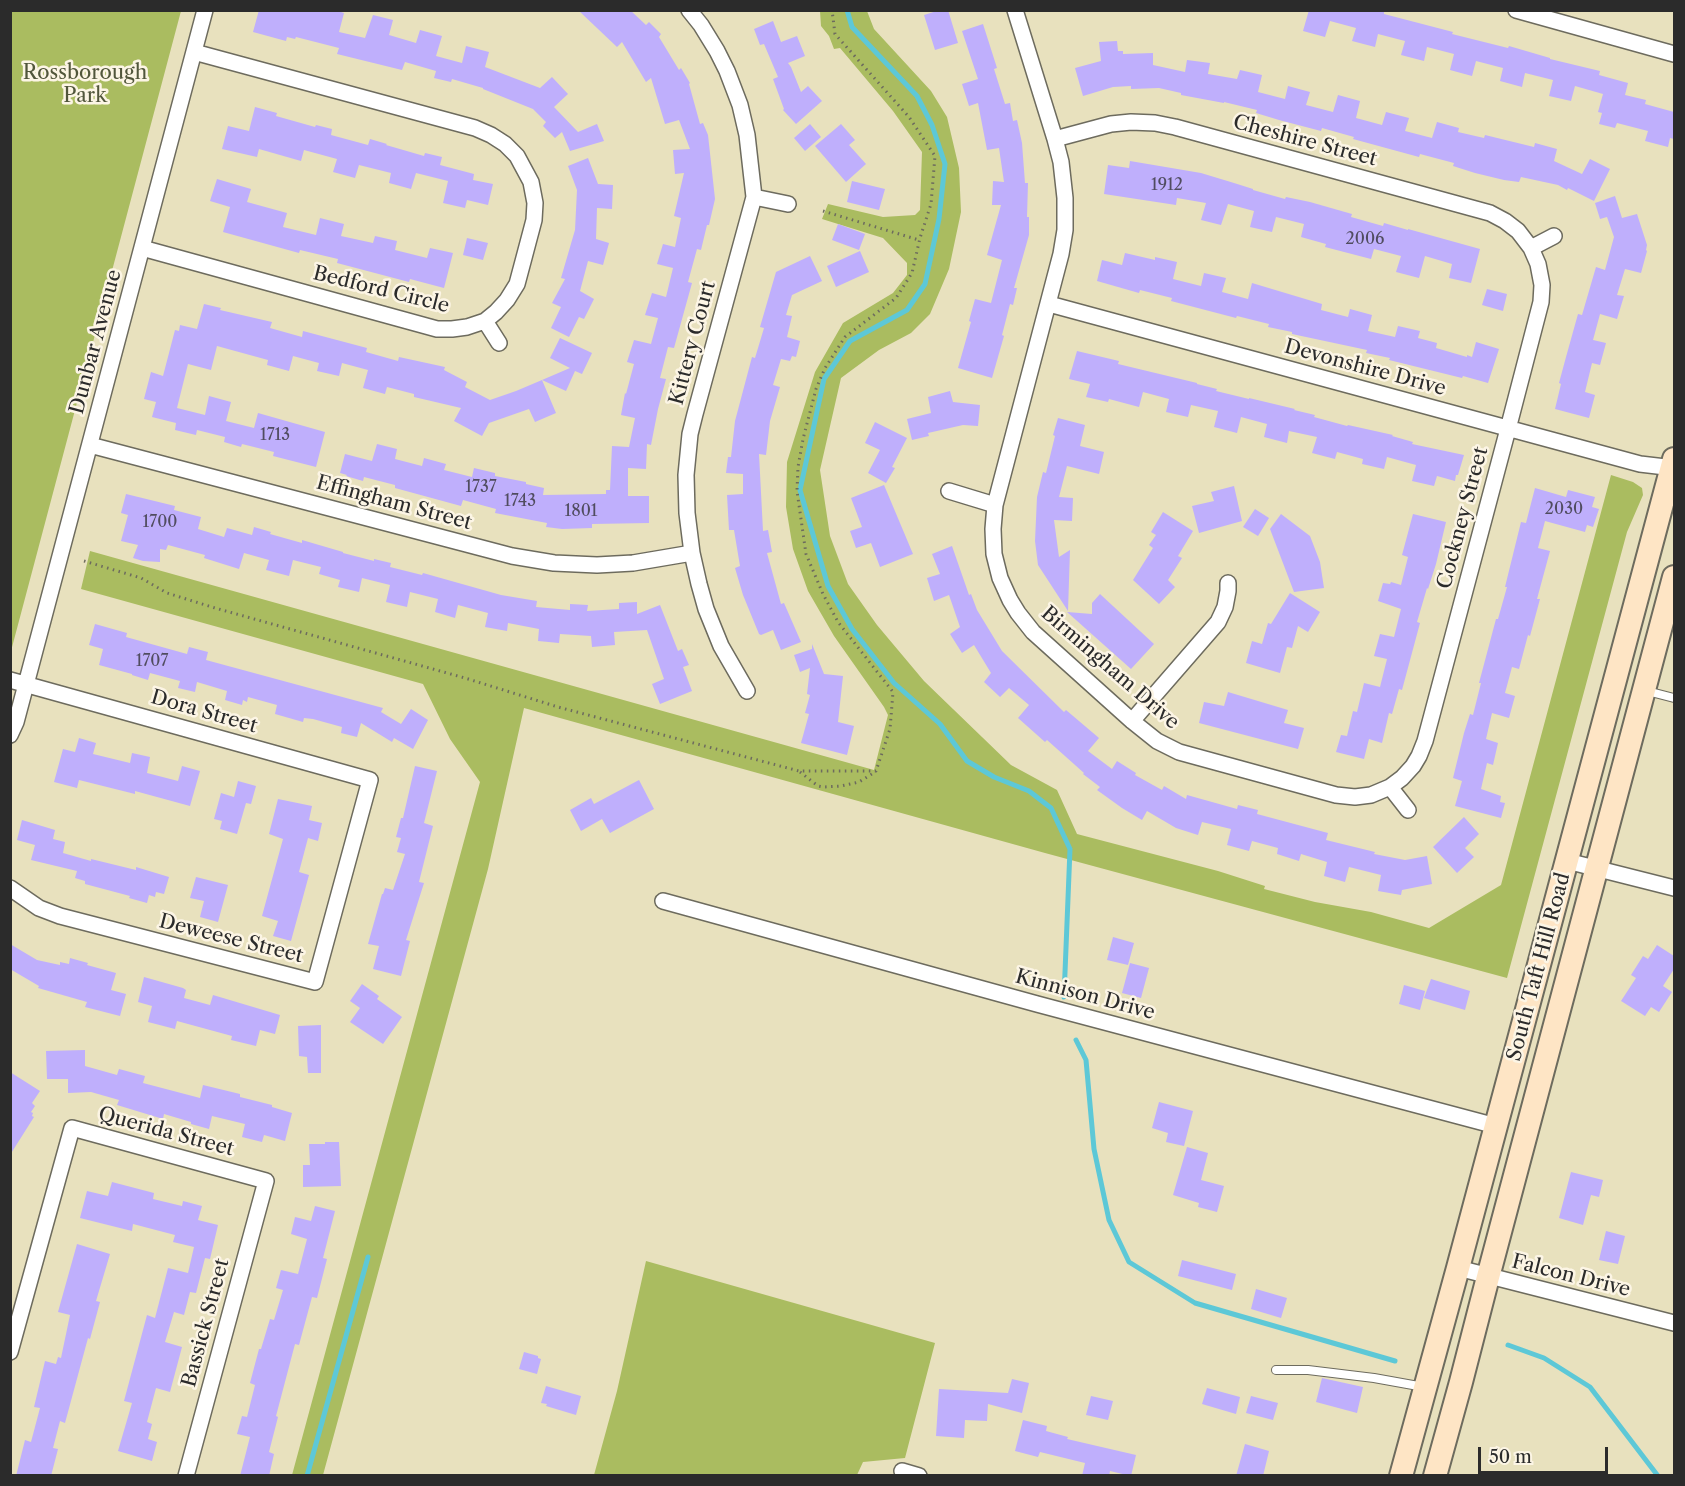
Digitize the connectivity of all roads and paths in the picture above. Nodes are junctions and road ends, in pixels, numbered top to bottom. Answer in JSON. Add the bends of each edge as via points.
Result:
{"nodes":[{"id":1,"x":205,"y":10,"type":"edge"},
{"id":2,"x":689,"y":10,"type":"edge"},
{"id":3,"x":1015,"y":10,"type":"edge"},
{"id":4,"x":1516,"y":10,"type":"edge"},
{"id":5,"x":194,"y":52,"type":"junction"},
{"id":6,"x":1674,"y":54,"type":"edge"},
{"id":7,"x":1055,"y":139,"type":"junction"},
{"id":8,"x":754,"y":197,"type":"junction"},
{"id":9,"x":788,"y":204,"type":"dead end"},
{"id":10,"x":823,"y":211,"type":"dead end"},
{"id":11,"x":1554,"y":236,"type":"dead end"},
{"id":12,"x":919,"y":240,"type":"dead end"},
{"id":13,"x":142,"y":248,"type":"junction"},
{"id":14,"x":1531,"y":248,"type":"junction"},
{"id":15,"x":1048,"y":304,"type":"junction"},
{"id":16,"x":485,"y":321,"type":"junction"},
{"id":17,"x":499,"y":344,"type":"dead end"},
{"id":18,"x":1508,"y":429,"type":"junction"},
{"id":19,"x":90,"y":445,"type":"junction"},
{"id":20,"x":1674,"y":465,"type":"edge"},
{"id":21,"x":949,"y":491,"type":"dead end"},
{"id":22,"x":995,"y":505,"type":"junction"},
{"id":23,"x":692,"y":553,"type":"junction"},
{"id":24,"x":1674,"y":577,"type":"edge"},
{"id":25,"x":1228,"y":583,"type":"dead end"},
{"id":26,"x":10,"y":680,"type":"edge"},
{"id":27,"x":26,"y":684,"type":"junction"},
{"id":28,"x":1644,"y":690,"type":"junction"},
{"id":29,"x":747,"y":691,"type":"dead end"},
{"id":30,"x":1674,"y":698,"type":"edge"},
{"id":31,"x":1132,"y":721,"type":"junction"},
{"id":32,"x":10,"y":735,"type":"edge"},
{"id":33,"x":799,"y":771,"type":"dead end"},
{"id":34,"x":876,"y":771,"type":"dead end"},
{"id":35,"x":370,"y":780,"type":"joint"},
{"id":36,"x":1390,"y":787,"type":"junction"},
{"id":37,"x":1408,"y":810,"type":"dead end"},
{"id":38,"x":1567,"y":861,"type":"junction"},
{"id":39,"x":1597,"y":868,"type":"junction"},
{"id":40,"x":10,"y":888,"type":"edge"},
{"id":41,"x":1674,"y":888,"type":"edge"},
{"id":42,"x":663,"y":901,"type":"dead end"},
{"id":43,"x":1496,"y":1126,"type":"junction"},
{"id":44,"x":266,"y":1181,"type":"joint"},
{"id":45,"x":1458,"y":1268,"type":"junction"},
{"id":46,"x":1488,"y":1276,"type":"junction"},
{"id":47,"x":1674,"y":1323,"type":"edge"},
{"id":48,"x":10,"y":1352,"type":"edge"},
{"id":49,"x":1276,"y":1370,"type":"dead end"},
{"id":50,"x":1426,"y":1387,"type":"junction"},
{"id":51,"x":902,"y":1471,"type":"dead end"},
{"id":52,"x":186,"y":1476,"type":"edge"},
{"id":53,"x":919,"y":1476,"type":"edge"},
{"id":54,"x":1401,"y":1476,"type":"edge"},
{"id":55,"x":1435,"y":1476,"type":"edge"}],
"edges":[{"from":1,"to":5,"type":"street","name":"Dunbar Avenue"},
{"from":2,"to":8,"type":"street","name":"Kittery Court","via":[[717,51],[740,105]]},
{"from":3,"to":7,"type":"street","name":"Birmingham Drive"},
{"from":4,"to":6,"type":"street"},
{"from":5,"to":13,"type":"street","name":"Dunbar Avenue"},
{"from":5,"to":16,"type":"street","name":"Bedford Circle","via":[[475,128],[505,144],[517,156],[531,182],[534,220],[517,284]]},
{"from":7,"to":14,"type":"street","name":"Cheshire Street","via":[[1111,124],[1155,123],[1175,127],[1490,213],[1518,231]]},
{"from":7,"to":15,"type":"street","name":"Birmingham Drive","via":[[1065,198],[1065,230]]},
{"from":8,"to":9,"type":"street"},
{"from":8,"to":23,"type":"street","name":"Kittery Court","via":[[690,434],[686,475]]},
{"from":10,"to":12,"type":"path"},
{"from":11,"to":14,"type":"street"},
{"from":13,"to":16,"type":"street","name":"Bedford Circle","via":[[436,329],[467,327]]},
{"from":13,"to":19,"type":"street","name":"Dunbar Avenue"},
{"from":14,"to":18,"type":"street","name":"Cockney Street","via":[[1542,285],[1541,302]]},
{"from":15,"to":18,"type":"street","name":"Devonshire Drive"},
{"from":15,"to":22,"type":"street","name":"Birmingham Drive"},
{"from":16,"to":17,"type":"street"},
{"from":18,"to":20,"type":"street","name":"Devonshire Drive","via":[[1640,464]]},
{"from":18,"to":36,"type":"street","name":"Cockney Street","via":[[1425,741],[1413,766]]},
{"from":19,"to":23,"type":"street","name":"Effingham Street","via":[[512,556],[597,565]]},
{"from":19,"to":27,"type":"street","name":"Dunbar Avenue"},
{"from":20,"to":38,"type":"main road","name":"South Taft Hill Road"},
{"from":21,"to":22,"type":"street"},
{"from":22,"to":31,"type":"street","name":"Birmingham Drive","via":[[994,554],[1000,578],[1018,613]]},
{"from":23,"to":29,"type":"street","name":"Kittery Court","via":[[706,609]]},
{"from":24,"to":28,"type":"main road","name":"South Taft Hill Road"},
{"from":25,"to":31,"type":"street","via":[[1226,607],[1218,622]]},
{"from":26,"to":27,"type":"street"},
{"from":27,"to":32,"type":"street","name":"Dunbar Avenue"},
{"from":27,"to":35,"type":"street","name":"Dora Street"},
{"from":28,"to":30,"type":"lane"},
{"from":28,"to":39,"type":"main road","name":"South Taft Hill Road"},
{"from":31,"to":36,"type":"street","name":"Birmingham Drive","via":[[1179,752],[1336,795],[1371,795]]},
{"from":33,"to":34,"type":"path","via":[[823,787],[859,782]]},
{"from":35,"to":40,"type":"street","name":"Deweese Street","via":[[315,982],[60,916],[39,908]]},
{"from":36,"to":37,"type":"street"},
{"from":38,"to":39,"type":"street"},
{"from":38,"to":43,"type":"main road","name":"South Taft Hill Road"},
{"from":39,"to":41,"type":"street"},
{"from":39,"to":46,"type":"main road","name":"South Taft Hill Road"},
{"from":42,"to":43,"type":"street","name":"Kinnison Drive"},
{"from":43,"to":45,"type":"main road","name":"South Taft Hill Road"},
{"from":44,"to":48,"type":"street","name":"Querida Street","via":[[72,1128]]},
{"from":44,"to":52,"type":"street","name":"Bassick Street"},
{"from":45,"to":46,"type":"street","name":"Falcon Drive"},
{"from":45,"to":50,"type":"main road","name":"South Taft Hill Road"},
{"from":46,"to":47,"type":"street","name":"Falcon Drive"},
{"from":46,"to":55,"type":"main road","name":"South Taft Hill Road"},
{"from":49,"to":50,"type":"lane","via":[[1308,1370]]},
{"from":50,"to":54,"type":"main road","name":"South Taft Hill Road"},
{"from":51,"to":53,"type":"street"}]}
